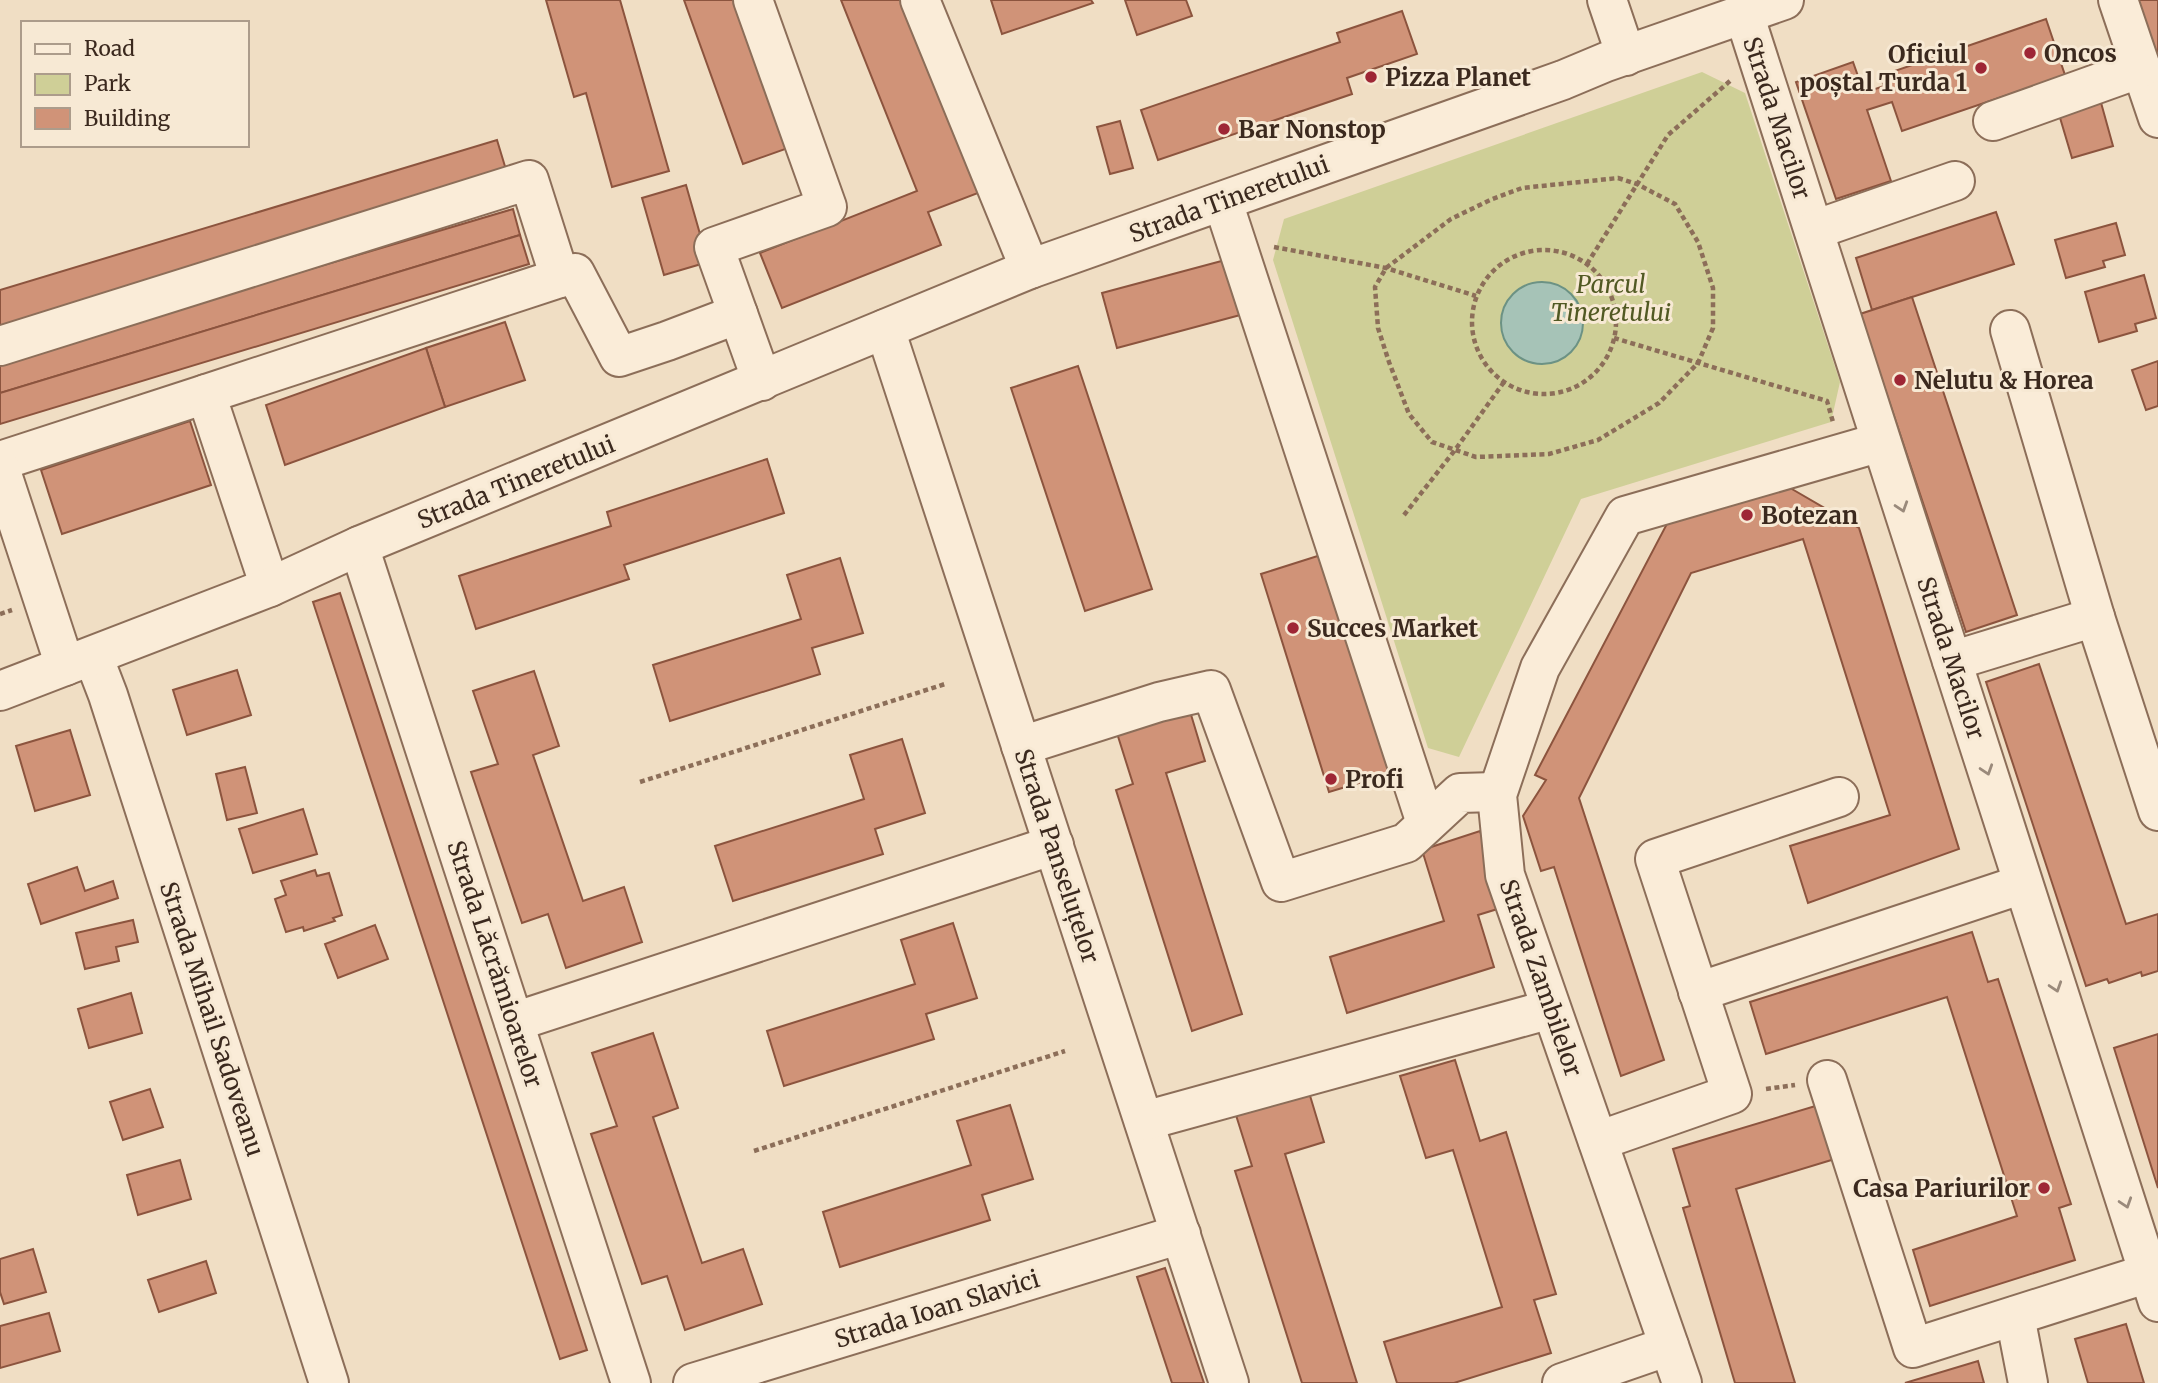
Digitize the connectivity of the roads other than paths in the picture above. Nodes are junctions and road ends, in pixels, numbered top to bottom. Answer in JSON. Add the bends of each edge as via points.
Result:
{"nodes":[{"id":1,"x":753,"y":0,"type":"edge"},
{"id":2,"x":920,"y":0,"type":"edge"},
{"id":3,"x":1607,"y":0,"type":"edge"},
{"id":4,"x":1784,"y":0,"type":"edge"},
{"id":5,"x":2118,"y":0,"type":"edge"},
{"id":6,"x":1744,"y":14,"type":"junction"},
{"id":7,"x":1626,"y":56,"type":"junction"},
{"id":8,"x":2151,"y":90,"type":"edge"},
{"id":9,"x":1993,"y":121,"type":"dead end"},
{"id":10,"x":1955,"y":181,"type":"dead end"},
{"id":11,"x":1223,"y":202,"type":"junction"},
{"id":12,"x":1814,"y":230,"type":"junction"},
{"id":13,"x":1030,"y":269,"type":"junction"},
{"id":14,"x":560,"y":278,"type":"junction"},
{"id":15,"x":738,"y":314,"type":"junction"},
{"id":16,"x":886,"y":329,"type":"junction"},
{"id":17,"x":2010,"y":330,"type":"dead end"},
{"id":18,"x":0,"y":346,"type":"edge"},
{"id":19,"x":762,"y":381,"type":"junction"},
{"id":20,"x":206,"y":394,"type":"junction"},
{"id":21,"x":1881,"y":442,"type":"junction"},
{"id":22,"x":0,"y":461,"type":"edge"},
{"id":23,"x":0,"y":468,"type":"edge"},
{"id":24,"x":359,"y":546,"type":"junction"},
{"id":25,"x":270,"y":587,"type":"junction"},
{"id":26,"x":2095,"y":617,"type":"junction"},
{"id":27,"x":79,"y":661,"type":"junction"},
{"id":28,"x":1952,"y":661,"type":"junction"},
{"id":29,"x":0,"y":691,"type":"edge"},
{"id":30,"x":1021,"y":746,"type":"junction"},
{"id":31,"x":1497,"y":795,"type":"junction"},
{"id":32,"x":1839,"y":797,"type":"dead end"},
{"id":33,"x":2158,"y":811,"type":"edge"},
{"id":34,"x":1426,"y":824,"type":"junction"},
{"id":35,"x":1054,"y":845,"type":"junction"},
{"id":36,"x":2023,"y":884,"type":"junction"},
{"id":37,"x":1699,"y":992,"type":"junction"},
{"id":38,"x":1551,"y":1009,"type":"junction"},
{"id":39,"x":514,"y":1022,"type":"junction"},
{"id":40,"x":1827,"y":1080,"type":"road end"},
{"id":41,"x":1144,"y":1121,"type":"junction"},
{"id":42,"x":1598,"y":1141,"type":"junction"},
{"id":43,"x":1181,"y":1234,"type":"junction"},
{"id":44,"x":2153,"y":1287,"type":"edge"},
{"id":45,"x":2014,"y":1316,"type":"junction"},
{"id":46,"x":1669,"y":1346,"type":"junction"},
{"id":47,"x":328,"y":1383,"type":"edge"},
{"id":48,"x":631,"y":1383,"type":"edge"},
{"id":49,"x":693,"y":1383,"type":"edge"},
{"id":50,"x":1229,"y":1383,"type":"edge"},
{"id":51,"x":1562,"y":1383,"type":"edge"},
{"id":52,"x":1682,"y":1383,"type":"edge"},
{"id":53,"x":2028,"y":1383,"type":"edge"}],
"edges":[{"from":1,"to":15,"type":"street","via":[[827,207],[715,247]]},
{"from":2,"to":13,"type":"street"},
{"from":3,"to":7,"type":"street"},
{"from":4,"to":6,"type":"street","name":"Strada Tineretului"},
{"from":5,"to":8,"type":"street"},
{"from":6,"to":7,"type":"street","name":"Strada Tineretului"},
{"from":6,"to":12,"type":"street","name":"Strada Macilor"},
{"from":7,"to":11,"type":"street","name":"Strada Tineretului"},
{"from":8,"to":9,"type":"street"},
{"from":10,"to":12,"type":"street"},
{"from":11,"to":13,"type":"street","name":"Strada Tineretului"},
{"from":11,"to":34,"type":"street"},
{"from":12,"to":21,"type":"street","name":"Strada Macilor"},
{"from":13,"to":16,"type":"street","name":"Strada Tineretului"},
{"from":14,"to":15,"type":"street","via":[[575,273],[619,357]]},
{"from":14,"to":18,"type":"street","via":[[529,180]]},
{"from":14,"to":20,"type":"street"},
{"from":15,"to":19,"type":"street"},
{"from":16,"to":19,"type":"street","name":"Strada Tineretului"},
{"from":16,"to":30,"type":"street","name":"Strada Panseluțelor"},
{"from":17,"to":26,"type":"street"},
{"from":19,"to":24,"type":"street","name":"Strada Tineretului"},
{"from":20,"to":22,"type":"street"},
{"from":20,"to":25,"type":"street"},
{"from":21,"to":28,"type":"street","name":"Strada Macilor","one_way":true},
{"from":21,"to":31,"type":"street","name":"Strada Zambilelor","via":[[1625,516],[1540,668]]},
{"from":23,"to":27,"type":"street","name":"Strada Mihail Sadoveanu"},
{"from":24,"to":25,"type":"street","name":"Strada Tineretului"},
{"from":24,"to":39,"type":"street","name":"Strada Lăcrămioarelor"},
{"from":25,"to":27,"type":"street","name":"Strada Tineretului"},
{"from":26,"to":28,"type":"street"},
{"from":26,"to":33,"type":"street"},
{"from":27,"to":29,"type":"street","name":"Strada Tineretului"},
{"from":27,"to":47,"type":"street","name":"Strada Mihail Sadoveanu","via":[[112,708]]},
{"from":28,"to":36,"type":"street","name":"Strada Macilor","one_way":true},
{"from":30,"to":34,"type":"street","via":[[1211,690],[1281,882],[1406,843]]},
{"from":30,"to":35,"type":"street","name":"Strada Panseluțelor"},
{"from":31,"to":34,"type":"street","via":[[1460,793]]},
{"from":31,"to":38,"type":"street","name":"Strada Zambilelor","via":[[1505,875]]},
{"from":32,"to":37,"type":"street","via":[[1655,859]]},
{"from":35,"to":39,"type":"street"},
{"from":35,"to":41,"type":"street","name":"Strada Panseluțelor"},
{"from":36,"to":37,"type":"street"},
{"from":36,"to":44,"type":"street","name":"Strada Macilor","one_way":true},
{"from":37,"to":42,"type":"street","via":[[1732,1094]]},
{"from":38,"to":41,"type":"street"},
{"from":38,"to":42,"type":"street","name":"Strada Zambilelor"},
{"from":39,"to":48,"type":"street","name":"Strada Lăcrămioarelor"},
{"from":40,"to":45,"type":"street","via":[[1913,1349]]},
{"from":41,"to":43,"type":"street","name":"Strada Panseluțelor"},
{"from":42,"to":46,"type":"street","name":"Strada Zambilelor"},
{"from":43,"to":49,"type":"street","name":"Strada Ioan Slavici"},
{"from":43,"to":50,"type":"street","name":"Strada Panseluțelor"},
{"from":44,"to":45,"type":"street"},
{"from":45,"to":53,"type":"street"},
{"from":46,"to":51,"type":"street"},
{"from":46,"to":52,"type":"street","name":"Strada Zambilelor"}]}
